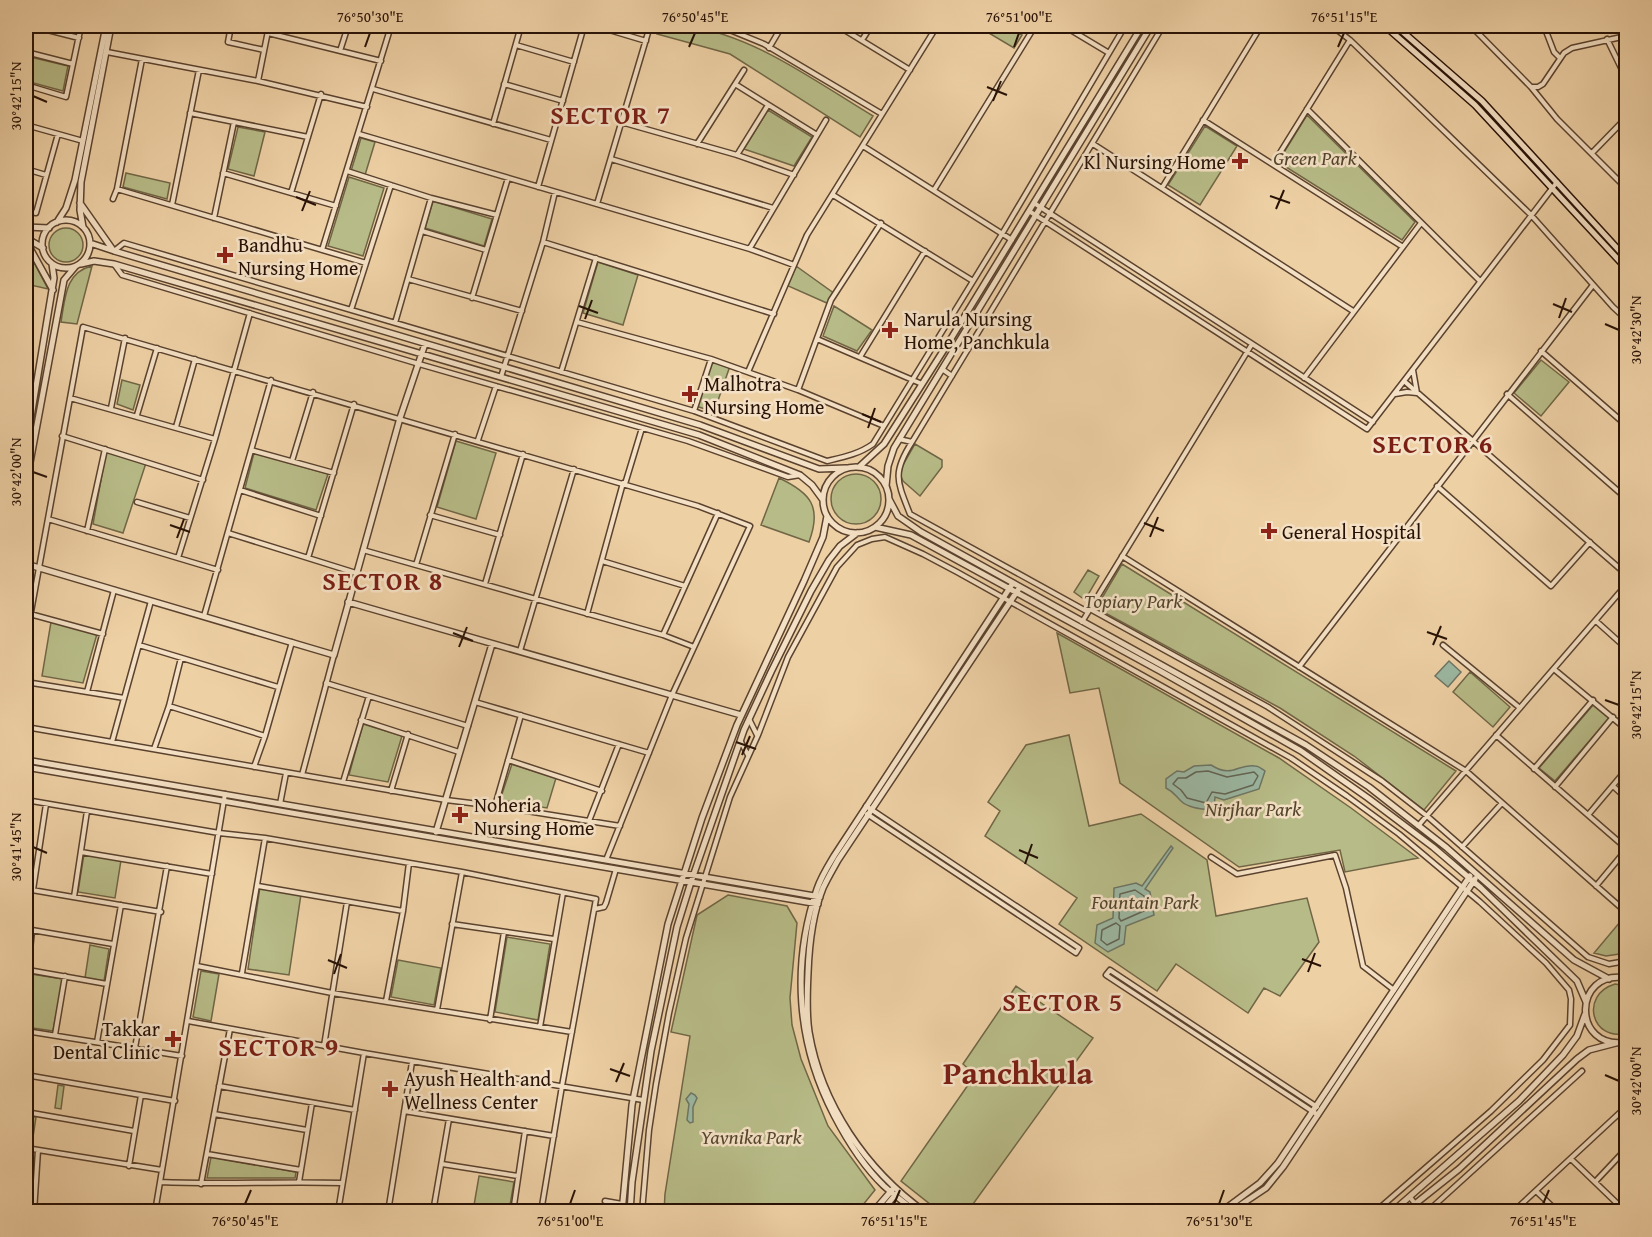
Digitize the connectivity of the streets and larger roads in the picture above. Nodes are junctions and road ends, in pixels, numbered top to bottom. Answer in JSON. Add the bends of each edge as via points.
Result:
{"nodes":[{"id":1,"x":32,"y":26,"type":"edge"},
{"id":2,"x":81,"y":26,"type":"edge"},
{"id":3,"x":106,"y":26,"type":"edge"},
{"id":4,"x":111,"y":26,"type":"edge"},
{"id":5,"x":226,"y":26,"type":"edge"},
{"id":6,"x":269,"y":26,"type":"edge"},
{"id":7,"x":324,"y":26,"type":"edge"},
{"id":8,"x":391,"y":26,"type":"edge"},
{"id":9,"x":521,"y":26,"type":"edge"},
{"id":10,"x":585,"y":26,"type":"edge"},
{"id":11,"x":596,"y":26,"type":"edge"},
{"id":12,"x":650,"y":26,"type":"edge"},
{"id":13,"x":708,"y":26,"type":"edge"},
{"id":14,"x":782,"y":26,"type":"edge"},
{"id":15,"x":838,"y":26,"type":"edge"},
{"id":16,"x":871,"y":26,"type":"edge"},
{"id":17,"x":938,"y":26,"type":"edge"},
{"id":18,"x":1035,"y":26,"type":"edge"},
{"id":19,"x":1064,"y":26,"type":"edge"},
{"id":20,"x":1125,"y":26,"type":"edge"},
{"id":21,"x":1142,"y":26,"type":"edge"},
{"id":22,"x":1151,"y":26,"type":"edge"},
{"id":23,"x":1163,"y":26,"type":"edge"},
{"id":24,"x":1261,"y":26,"type":"edge"},
{"id":25,"x":1332,"y":26,"type":"edge"},
{"id":26,"x":1385,"y":26,"type":"edge"},
{"id":27,"x":1396,"y":26,"type":"edge"},
{"id":28,"x":1471,"y":26,"type":"edge"},
{"id":29,"x":1544,"y":26,"type":"edge"},
{"id":30,"x":726,"y":27,"type":"edge"},
{"id":31,"x":347,"y":28,"type":"edge"},
{"id":32,"x":268,"y":33,"type":"junction"},
{"id":33,"x":1626,"y":36,"type":"edge"},
{"id":34,"x":79,"y":38,"type":"junction"},
{"id":35,"x":1607,"y":39,"type":"junction"},
{"id":36,"x":862,"y":40,"type":"junction"},
{"id":37,"x":1350,"y":40,"type":"junction"},
{"id":38,"x":645,"y":41,"type":"junction"},
{"id":39,"x":516,"y":45,"type":"junction"},
{"id":40,"x":769,"y":48,"type":"junction"},
{"id":41,"x":264,"y":50,"type":"junction"},
{"id":42,"x":340,"y":51,"type":"junction"},
{"id":43,"x":26,"y":52,"type":"edge"},
{"id":44,"x":107,"y":52,"type":"junction"},
{"id":45,"x":1109,"y":53,"type":"junction"},
{"id":46,"x":1560,"y":58,"type":"junction"},
{"id":47,"x":142,"y":59,"type":"junction"},
{"id":48,"x":381,"y":61,"type":"junction"},
{"id":49,"x":574,"y":62,"type":"junction"},
{"id":50,"x":73,"y":64,"type":"junction"},
{"id":51,"x":199,"y":70,"type":"junction"},
{"id":52,"x":744,"y":70,"type":"dead end"},
{"id":53,"x":910,"y":70,"type":"junction"},
{"id":54,"x":1626,"y":78,"type":"edge"},
{"id":55,"x":258,"y":81,"type":"junction"},
{"id":56,"x":504,"y":84,"type":"junction"},
{"id":57,"x":735,"y":84,"type":"junction"},
{"id":58,"x":26,"y":85,"type":"edge"},
{"id":59,"x":1531,"y":87,"type":"junction"},
{"id":60,"x":372,"y":89,"type":"junction"},
{"id":61,"x":321,"y":94,"type":"junction"},
{"id":62,"x":563,"y":100,"type":"junction"},
{"id":63,"x":768,"y":105,"type":"junction"},
{"id":64,"x":367,"y":107,"type":"junction"},
{"id":65,"x":1307,"y":109,"type":"junction"},
{"id":66,"x":190,"y":113,"type":"junction"},
{"id":67,"x":882,"y":114,"type":"junction"},
{"id":68,"x":1626,"y":118,"type":"edge"},
{"id":69,"x":826,"y":120,"type":"dead end"},
{"id":70,"x":1203,"y":120,"type":"junction"},
{"id":71,"x":234,"y":122,"type":"junction"},
{"id":72,"x":621,"y":122,"type":"junction"},
{"id":73,"x":493,"y":124,"type":"junction"},
{"id":74,"x":26,"y":125,"type":"edge"},
{"id":75,"x":58,"y":134,"type":"junction"},
{"id":76,"x":359,"y":134,"type":"junction"},
{"id":77,"x":817,"y":135,"type":"junction"},
{"id":78,"x":308,"y":137,"type":"junction"},
{"id":79,"x":83,"y":141,"type":"junction"},
{"id":80,"x":551,"y":141,"type":"junction"},
{"id":81,"x":697,"y":144,"type":"junction"},
{"id":82,"x":1093,"y":144,"type":"junction"},
{"id":83,"x":863,"y":146,"type":"junction"},
{"id":84,"x":1592,"y":153,"type":"junction"},
{"id":85,"x":737,"y":155,"type":"junction"},
{"id":86,"x":610,"y":159,"type":"junction"},
{"id":87,"x":1273,"y":164,"type":"junction"},
{"id":88,"x":26,"y":169,"type":"edge"},
{"id":89,"x":347,"y":171,"type":"junction"},
{"id":90,"x":223,"y":173,"type":"junction"},
{"id":91,"x":46,"y":175,"type":"junction"},
{"id":92,"x":794,"y":175,"type":"junction"},
{"id":93,"x":508,"y":178,"type":"junction"},
{"id":94,"x":1557,"y":182,"type":"junction"},
{"id":95,"x":391,"y":185,"type":"junction"},
{"id":96,"x":1624,"y":186,"type":"dead end"},
{"id":97,"x":538,"y":187,"type":"junction"},
{"id":98,"x":1162,"y":188,"type":"junction"},
{"id":99,"x":1552,"y":188,"type":"junction"},
{"id":100,"x":117,"y":189,"type":"junction"},
{"id":101,"x":934,"y":190,"type":"junction"},
{"id":102,"x":555,"y":192,"type":"junction"},
{"id":103,"x":291,"y":193,"type":"junction"},
{"id":104,"x":833,"y":195,"type":"junction"},
{"id":105,"x":431,"y":198,"type":"junction"},
{"id":106,"x":113,"y":199,"type":"dead end"},
{"id":107,"x":79,"y":202,"type":"junction"},
{"id":108,"x":1034,"y":203,"type":"junction"},
{"id":109,"x":597,"y":204,"type":"junction"},
{"id":110,"x":172,"y":205,"type":"junction"},
{"id":111,"x":336,"y":206,"type":"junction"},
{"id":112,"x":1041,"y":207,"type":"junction"},
{"id":113,"x":773,"y":208,"type":"junction"},
{"id":114,"x":26,"y":211,"type":"edge"},
{"id":115,"x":1029,"y":211,"type":"junction"},
{"id":116,"x":1051,"y":214,"type":"junction"},
{"id":117,"x":497,"y":215,"type":"junction"},
{"id":118,"x":1036,"y":215,"type":"junction"},
{"id":119,"x":1531,"y":215,"type":"junction"},
{"id":120,"x":214,"y":218,"type":"junction"},
{"id":121,"x":57,"y":222,"type":"junction"},
{"id":122,"x":1046,"y":222,"type":"junction"},
{"id":123,"x":881,"y":223,"type":"junction"},
{"id":124,"x":1421,"y":223,"type":"junction"},
{"id":125,"x":26,"y":227,"type":"edge"},
{"id":126,"x":83,"y":227,"type":"junction"},
{"id":127,"x":49,"y":228,"type":"junction"},
{"id":128,"x":422,"y":231,"type":"junction"},
{"id":129,"x":1002,"y":234,"type":"junction"},
{"id":130,"x":26,"y":240,"type":"edge"},
{"id":131,"x":1011,"y":240,"type":"junction"},
{"id":132,"x":1021,"y":240,"type":"junction"},
{"id":133,"x":543,"y":242,"type":"junction"},
{"id":134,"x":90,"y":243,"type":"junction"},
{"id":135,"x":1403,"y":247,"type":"junction"},
{"id":136,"x":42,"y":248,"type":"junction"},
{"id":137,"x":1016,"y":248,"type":"junction"},
{"id":138,"x":750,"y":249,"type":"junction"},
{"id":139,"x":322,"y":250,"type":"junction"},
{"id":140,"x":486,"y":250,"type":"junction"},
{"id":141,"x":114,"y":251,"type":"junction"},
{"id":142,"x":925,"y":251,"type":"junction"},
{"id":143,"x":29,"y":252,"type":"edge"},
{"id":144,"x":596,"y":258,"type":"junction"},
{"id":145,"x":1626,"y":258,"type":"edge"},
{"id":146,"x":366,"y":263,"type":"junction"},
{"id":147,"x":52,"y":264,"type":"junction"},
{"id":148,"x":114,"y":264,"type":"junction"},
{"id":149,"x":78,"y":265,"type":"junction"},
{"id":150,"x":794,"y":265,"type":"junction"},
{"id":151,"x":1626,"y":268,"type":"edge"},
{"id":152,"x":408,"y":279,"type":"junction"},
{"id":153,"x":973,"y":281,"type":"junction"},
{"id":154,"x":1480,"y":281,"type":"junction"},
{"id":155,"x":1593,"y":285,"type":"junction"},
{"id":156,"x":52,"y":290,"type":"junction"},
{"id":157,"x":472,"y":298,"type":"junction"},
{"id":158,"x":351,"y":310,"type":"junction"},
{"id":159,"x":522,"y":311,"type":"junction"},
{"id":160,"x":1353,"y":311,"type":"junction"},
{"id":161,"x":250,"y":313,"type":"junction"},
{"id":162,"x":774,"y":314,"type":"junction"},
{"id":163,"x":1626,"y":319,"type":"edge"},
{"id":164,"x":577,"y":322,"type":"junction"},
{"id":165,"x":395,"y":323,"type":"junction"},
{"id":166,"x":124,"y":338,"type":"junction"},
{"id":167,"x":817,"y":339,"type":"junction"},
{"id":168,"x":425,"y":344,"type":"junction"},
{"id":169,"x":1252,"y":344,"type":"junction"},
{"id":170,"x":158,"y":348,"type":"junction"},
{"id":171,"x":1541,"y":351,"type":"junction"},
{"id":172,"x":1247,"y":352,"type":"junction"},
{"id":173,"x":422,"y":354,"type":"junction"},
{"id":174,"x":508,"y":357,"type":"junction"},
{"id":175,"x":860,"y":357,"type":"junction"},
{"id":176,"x":195,"y":358,"type":"junction"},
{"id":177,"x":711,"y":359,"type":"junction"},
{"id":178,"x":419,"y":364,"type":"junction"},
{"id":179,"x":505,"y":368,"type":"junction"},
{"id":180,"x":547,"y":368,"type":"junction"},
{"id":181,"x":1413,"y":368,"type":"junction"},
{"id":182,"x":942,"y":369,"type":"junction"},
{"id":183,"x":233,"y":370,"type":"junction"},
{"id":184,"x":561,"y":372,"type":"junction"},
{"id":185,"x":748,"y":372,"type":"junction"},
{"id":186,"x":952,"y":376,"type":"junction"},
{"id":187,"x":501,"y":377,"type":"junction"},
{"id":188,"x":538,"y":378,"type":"junction"},
{"id":189,"x":1304,"y":378,"type":"junction"},
{"id":190,"x":271,"y":380,"type":"junction"},
{"id":191,"x":912,"y":380,"type":"junction"},
{"id":192,"x":1404,"y":381,"type":"junction"},
{"id":193,"x":922,"y":384,"type":"junction"},
{"id":194,"x":496,"y":386,"type":"junction"},
{"id":195,"x":798,"y":390,"type":"junction"},
{"id":196,"x":313,"y":393,"type":"junction"},
{"id":197,"x":1417,"y":393,"type":"junction"},
{"id":198,"x":1394,"y":394,"type":"junction"},
{"id":199,"x":1508,"y":394,"type":"junction"},
{"id":200,"x":70,"y":398,"type":"junction"},
{"id":201,"x":354,"y":404,"type":"junction"},
{"id":202,"x":111,"y":408,"type":"junction"},
{"id":203,"x":694,"y":411,"type":"junction"},
{"id":204,"x":136,"y":415,"type":"junction"},
{"id":205,"x":400,"y":418,"type":"junction"},
{"id":206,"x":1373,"y":422,"type":"junction"},
{"id":207,"x":1626,"y":425,"type":"edge"},
{"id":208,"x":884,"y":426,"type":"junction"},
{"id":209,"x":176,"y":427,"type":"junction"},
{"id":210,"x":642,"y":428,"type":"junction"},
{"id":211,"x":455,"y":434,"type":"junction"},
{"id":212,"x":62,"y":436,"type":"junction"},
{"id":213,"x":215,"y":439,"type":"junction"},
{"id":214,"x":899,"y":439,"type":"junction"},
{"id":215,"x":478,"y":440,"type":"junction"},
{"id":216,"x":1473,"y":441,"type":"junction"},
{"id":217,"x":912,"y":442,"type":"junction"},
{"id":218,"x":791,"y":446,"type":"junction"},
{"id":219,"x":26,"y":447,"type":"edge"},
{"id":220,"x":105,"y":449,"type":"junction"},
{"id":221,"x":251,"y":450,"type":"junction"},
{"id":222,"x":523,"y":454,"type":"junction"},
{"id":223,"x":793,"y":459,"type":"junction"},
{"id":224,"x":292,"y":461,"type":"junction"},
{"id":225,"x":859,"y":467,"type":"junction"},
{"id":226,"x":846,"y":468,"type":"junction"},
{"id":227,"x":574,"y":469,"type":"junction"},
{"id":228,"x":334,"y":473,"type":"junction"},
{"id":229,"x":801,"y":475,"type":"junction"},
{"id":230,"x":203,"y":480,"type":"junction"},
{"id":231,"x":26,"y":484,"type":"edge"},
{"id":232,"x":624,"y":484,"type":"junction"},
{"id":233,"x":886,"y":486,"type":"junction"},
{"id":234,"x":1437,"y":486,"type":"junction"},
{"id":235,"x":240,"y":490,"type":"junction"},
{"id":236,"x":1626,"y":498,"type":"edge"},
{"id":237,"x":889,"y":499,"type":"junction"},
{"id":238,"x":823,"y":500,"type":"junction"},
{"id":239,"x":137,"y":502,"type":"dead end"},
{"id":240,"x":718,"y":513,"type":"junction"},
{"id":241,"x":430,"y":515,"type":"junction"},
{"id":242,"x":321,"y":516,"type":"junction"},
{"id":243,"x":827,"y":516,"type":"junction"},
{"id":244,"x":190,"y":518,"type":"junction"},
{"id":245,"x":48,"y":519,"type":"junction"},
{"id":246,"x":875,"y":527,"type":"junction"},
{"id":247,"x":87,"y":531,"type":"junction"},
{"id":248,"x":857,"y":532,"type":"junction"},
{"id":249,"x":228,"y":533,"type":"junction"},
{"id":250,"x":500,"y":535,"type":"junction"},
{"id":251,"x":1590,"y":542,"type":"junction"},
{"id":252,"x":363,"y":550,"type":"junction"},
{"id":253,"x":950,"y":556,"type":"junction"},
{"id":254,"x":1122,"y":556,"type":"junction"},
{"id":255,"x":178,"y":558,"type":"junction"},
{"id":256,"x":308,"y":558,"type":"junction"},
{"id":257,"x":602,"y":561,"type":"junction"},
{"id":258,"x":26,"y":564,"type":"edge"},
{"id":259,"x":416,"y":565,"type":"junction"},
{"id":260,"x":945,"y":566,"type":"junction"},
{"id":261,"x":39,"y":568,"type":"junction"},
{"id":262,"x":218,"y":570,"type":"junction"},
{"id":263,"x":356,"y":573,"type":"junction"},
{"id":264,"x":1626,"y":574,"type":"edge"},
{"id":265,"x":1014,"y":582,"type":"junction"},
{"id":266,"x":485,"y":584,"type":"junction"},
{"id":267,"x":1626,"y":585,"type":"edge"},
{"id":268,"x":685,"y":586,"type":"junction"},
{"id":269,"x":1020,"y":586,"type":"junction"},
{"id":270,"x":1010,"y":589,"type":"junction"},
{"id":271,"x":114,"y":590,"type":"junction"},
{"id":272,"x":1016,"y":592,"type":"junction"},
{"id":273,"x":1004,"y":597,"type":"junction"},
{"id":274,"x":535,"y":599,"type":"junction"},
{"id":275,"x":152,"y":601,"type":"junction"},
{"id":276,"x":1010,"y":601,"type":"junction"},
{"id":277,"x":348,"y":602,"type":"junction"},
{"id":278,"x":1089,"y":610,"type":"junction"},
{"id":279,"x":30,"y":614,"type":"junction"},
{"id":280,"x":587,"y":614,"type":"junction"},
{"id":281,"x":204,"y":616,"type":"junction"},
{"id":282,"x":1083,"y":620,"type":"junction"},
{"id":283,"x":1596,"y":621,"type":"junction"},
{"id":284,"x":1079,"y":627,"type":"junction"},
{"id":285,"x":103,"y":634,"type":"junction"},
{"id":286,"x":663,"y":635,"type":"junction"},
{"id":287,"x":26,"y":639,"type":"edge"},
{"id":288,"x":292,"y":642,"type":"junction"},
{"id":289,"x":492,"y":644,"type":"junction"},
{"id":290,"x":139,"y":645,"type":"junction"},
{"id":291,"x":1443,"y":645,"type":"dead end"},
{"id":292,"x":694,"y":647,"type":"junction"},
{"id":293,"x":1626,"y":648,"type":"edge"},
{"id":294,"x":520,"y":651,"type":"junction"},
{"id":295,"x":334,"y":655,"type":"junction"},
{"id":296,"x":181,"y":658,"type":"junction"},
{"id":297,"x":1299,"y":667,"type":"junction"},
{"id":298,"x":1555,"y":670,"type":"junction"},
{"id":299,"x":26,"y":682,"type":"edge"},
{"id":300,"x":326,"y":683,"type":"junction"},
{"id":301,"x":278,"y":687,"type":"junction"},
{"id":302,"x":87,"y":692,"type":"junction"},
{"id":303,"x":672,"y":695,"type":"junction"},
{"id":304,"x":369,"y":696,"type":"junction"},
{"id":305,"x":124,"y":698,"type":"junction"},
{"id":306,"x":1593,"y":700,"type":"junction"},
{"id":307,"x":475,"y":702,"type":"junction"},
{"id":308,"x":169,"y":706,"type":"junction"},
{"id":309,"x":1520,"y":708,"type":"junction"},
{"id":310,"x":521,"y":715,"type":"junction"},
{"id":311,"x":741,"y":716,"type":"junction"},
{"id":312,"x":1613,"y":717,"type":"junction"},
{"id":313,"x":749,"y":719,"type":"junction"},
{"id":314,"x":361,"y":720,"type":"junction"},
{"id":315,"x":468,"y":726,"type":"junction"},
{"id":316,"x":26,"y":727,"type":"edge"},
{"id":317,"x":1626,"y":729,"type":"edge"},
{"id":318,"x":408,"y":734,"type":"junction"},
{"id":319,"x":758,"y":735,"type":"junction"},
{"id":320,"x":1496,"y":735,"type":"junction"},
{"id":321,"x":265,"y":736,"type":"junction"},
{"id":322,"x":740,"y":741,"type":"junction"},
{"id":323,"x":112,"y":742,"type":"junction"},
{"id":324,"x":619,"y":744,"type":"junction"},
{"id":325,"x":154,"y":749,"type":"junction"},
{"id":326,"x":459,"y":752,"type":"junction"},
{"id":327,"x":649,"y":753,"type":"junction"},
{"id":328,"x":748,"y":755,"type":"junction"},
{"id":329,"x":26,"y":760,"type":"edge"},
{"id":330,"x":508,"y":760,"type":"junction"},
{"id":331,"x":26,"y":767,"type":"edge"},
{"id":332,"x":254,"y":767,"type":"junction"},
{"id":333,"x":1534,"y":769,"type":"junction"},
{"id":334,"x":1626,"y":770,"type":"edge"},
{"id":335,"x":1466,"y":771,"type":"junction"},
{"id":336,"x":286,"y":772,"type":"junction"},
{"id":337,"x":302,"y":775,"type":"junction"},
{"id":338,"x":343,"y":782,"type":"junction"},
{"id":339,"x":1555,"y":786,"type":"junction"},
{"id":340,"x":1612,"y":786,"type":"junction"},
{"id":341,"x":391,"y":791,"type":"junction"},
{"id":342,"x":602,"y":791,"type":"junction"},
{"id":343,"x":224,"y":798,"type":"junction"},
{"id":344,"x":1626,"y":798,"type":"edge"},
{"id":345,"x":26,"y":800,"type":"edge"},
{"id":346,"x":446,"y":800,"type":"junction"},
{"id":347,"x":1502,"y":803,"type":"junction"},
{"id":348,"x":46,"y":804,"type":"junction"},
{"id":349,"x":280,"y":804,"type":"junction"},
{"id":350,"x":495,"y":806,"type":"junction"},
{"id":351,"x":867,"y":810,"type":"junction"},
{"id":352,"x":87,"y":811,"type":"junction"},
{"id":353,"x":1588,"y":815,"type":"junction"},
{"id":354,"x":1427,"y":816,"type":"junction"},
{"id":355,"x":589,"y":821,"type":"junction"},
{"id":356,"x":620,"y":826,"type":"junction"},
{"id":357,"x":1418,"y":826,"type":"junction"},
{"id":358,"x":219,"y":833,"type":"junction"},
{"id":359,"x":435,"y":834,"type":"junction"},
{"id":360,"x":265,"y":838,"type":"junction"},
{"id":361,"x":1462,"y":847,"type":"junction"},
{"id":362,"x":1626,"y":849,"type":"edge"},
{"id":363,"x":81,"y":852,"type":"junction"},
{"id":364,"x":1211,"y":857,"type":"dead end"},
{"id":365,"x":606,"y":860,"type":"junction"},
{"id":366,"x":409,"y":863,"type":"junction"},
{"id":367,"x":167,"y":866,"type":"junction"},
{"id":368,"x":616,"y":869,"type":"junction"},
{"id":369,"x":462,"y":872,"type":"junction"},
{"id":370,"x":1475,"y":873,"type":"junction"},
{"id":371,"x":212,"y":874,"type":"junction"},
{"id":372,"x":683,"y":877,"type":"junction"},
{"id":373,"x":692,"y":879,"type":"junction"},
{"id":374,"x":703,"y":880,"type":"junction"},
{"id":375,"x":1471,"y":880,"type":"junction"},
{"id":376,"x":258,"y":886,"type":"junction"},
{"id":377,"x":1596,"y":886,"type":"junction"},
{"id":378,"x":26,"y":889,"type":"edge"},
{"id":379,"x":1465,"y":889,"type":"junction"},
{"id":380,"x":33,"y":890,"type":"junction"},
{"id":381,"x":563,"y":893,"type":"junction"},
{"id":382,"x":74,"y":897,"type":"junction"},
{"id":383,"x":817,"y":900,"type":"junction"},
{"id":384,"x":347,"y":902,"type":"junction"},
{"id":385,"x":121,"y":905,"type":"junction"},
{"id":386,"x":595,"y":909,"type":"junction"},
{"id":387,"x":403,"y":911,"type":"junction"},
{"id":388,"x":161,"y":912,"type":"junction"},
{"id":389,"x":1626,"y":912,"type":"edge"},
{"id":390,"x":452,"y":924,"type":"junction"},
{"id":391,"x":26,"y":929,"type":"edge"},
{"id":392,"x":32,"y":930,"type":"junction"},
{"id":393,"x":1525,"y":930,"type":"junction"},
{"id":394,"x":504,"y":932,"type":"junction"},
{"id":395,"x":1060,"y":936,"type":"junction"},
{"id":396,"x":1518,"y":937,"type":"junction"},
{"id":397,"x":554,"y":939,"type":"junction"},
{"id":398,"x":1057,"y":940,"type":"junction"},
{"id":399,"x":113,"y":944,"type":"junction"},
{"id":400,"x":1580,"y":951,"type":"junction"},
{"id":401,"x":1574,"y":960,"type":"junction"},
{"id":402,"x":1626,"y":961,"type":"edge"},
{"id":403,"x":197,"y":966,"type":"junction"},
{"id":404,"x":28,"y":970,"type":"junction"},
{"id":405,"x":242,"y":973,"type":"junction"},
{"id":406,"x":65,"y":976,"type":"junction"},
{"id":407,"x":1624,"y":977,"type":"edge"},
{"id":408,"x":1609,"y":979,"type":"junction"},
{"id":409,"x":107,"y":984,"type":"junction"},
{"id":410,"x":26,"y":991,"type":"edge"},
{"id":411,"x":1396,"y":992,"type":"junction"},
{"id":412,"x":332,"y":993,"type":"junction"},
{"id":413,"x":386,"y":1001,"type":"junction"},
{"id":414,"x":1586,"y":1002,"type":"junction"},
{"id":415,"x":436,"y":1011,"type":"junction"},
{"id":416,"x":1585,"y":1014,"type":"junction"},
{"id":417,"x":490,"y":1020,"type":"junction"},
{"id":418,"x":188,"y":1021,"type":"junction"},
{"id":419,"x":540,"y":1027,"type":"junction"},
{"id":420,"x":230,"y":1029,"type":"junction"},
{"id":421,"x":26,"y":1031,"type":"edge"},
{"id":422,"x":572,"y":1032,"type":"junction"},
{"id":423,"x":55,"y":1035,"type":"junction"},
{"id":424,"x":97,"y":1042,"type":"junction"},
{"id":425,"x":1626,"y":1042,"type":"edge"},
{"id":426,"x":1616,"y":1043,"type":"junction"},
{"id":427,"x":324,"y":1046,"type":"junction"},
{"id":428,"x":135,"y":1048,"type":"junction"},
{"id":429,"x":364,"y":1053,"type":"junction"},
{"id":430,"x":182,"y":1056,"type":"junction"},
{"id":431,"x":1543,"y":1060,"type":"junction"},
{"id":432,"x":412,"y":1062,"type":"junction"},
{"id":433,"x":1551,"y":1067,"type":"junction"},
{"id":434,"x":1582,"y":1071,"type":"dead end"},
{"id":435,"x":26,"y":1075,"type":"edge"},
{"id":436,"x":219,"y":1086,"type":"junction"},
{"id":437,"x":562,"y":1086,"type":"junction"},
{"id":438,"x":141,"y":1095,"type":"junction"},
{"id":439,"x":633,"y":1098,"type":"junction"},
{"id":440,"x":643,"y":1100,"type":"junction"},
{"id":441,"x":175,"y":1101,"type":"junction"},
{"id":442,"x":312,"y":1102,"type":"junction"},
{"id":443,"x":1626,"y":1107,"type":"edge"},
{"id":444,"x":355,"y":1110,"type":"junction"},
{"id":445,"x":1522,"y":1110,"type":"junction"},
{"id":446,"x":404,"y":1111,"type":"junction"},
{"id":447,"x":1317,"y":1111,"type":"junction"},
{"id":448,"x":26,"y":1112,"type":"edge"},
{"id":449,"x":214,"y":1114,"type":"junction"},
{"id":450,"x":1530,"y":1118,"type":"junction"},
{"id":451,"x":449,"y":1119,"type":"junction"},
{"id":452,"x":307,"y":1130,"type":"junction"},
{"id":453,"x":135,"y":1131,"type":"junction"},
{"id":454,"x":525,"y":1131,"type":"junction"},
{"id":455,"x":554,"y":1136,"type":"junction"},
{"id":456,"x":26,"y":1148,"type":"edge"},
{"id":457,"x":1626,"y":1149,"type":"edge"},
{"id":458,"x":38,"y":1150,"type":"junction"},
{"id":459,"x":207,"y":1154,"type":"junction"},
{"id":460,"x":1571,"y":1159,"type":"junction"},
{"id":461,"x":442,"y":1164,"type":"junction"},
{"id":462,"x":129,"y":1166,"type":"junction"},
{"id":463,"x":162,"y":1170,"type":"junction"},
{"id":464,"x":301,"y":1170,"type":"junction"},
{"id":465,"x":518,"y":1176,"type":"junction"},
{"id":466,"x":160,"y":1182,"type":"junction"},
{"id":467,"x":299,"y":1182,"type":"junction"},
{"id":468,"x":1595,"y":1182,"type":"junction"},
{"id":469,"x":342,"y":1183,"type":"junction"},
{"id":470,"x":201,"y":1184,"type":"junction"},
{"id":471,"x":895,"y":1191,"type":"junction"},
{"id":472,"x":1536,"y":1191,"type":"junction"},
{"id":473,"x":1410,"y":1197,"type":"junction"},
{"id":474,"x":606,"y":1201,"type":"dead end"},
{"id":475,"x":1240,"y":1201,"type":"junction"},
{"id":476,"x":622,"y":1204,"type":"junction"},
{"id":477,"x":1415,"y":1204,"type":"junction"},
{"id":478,"x":543,"y":1205,"type":"junction"},
{"id":479,"x":34,"y":1212,"type":"edge"},
{"id":480,"x":155,"y":1212,"type":"edge"},
{"id":481,"x":338,"y":1212,"type":"edge"},
{"id":482,"x":388,"y":1212,"type":"edge"},
{"id":483,"x":433,"y":1212,"type":"edge"},
{"id":484,"x":513,"y":1212,"type":"edge"},
{"id":485,"x":542,"y":1212,"type":"edge"},
{"id":486,"x":547,"y":1212,"type":"edge"},
{"id":487,"x":622,"y":1212,"type":"edge"},
{"id":488,"x":630,"y":1212,"type":"edge"},
{"id":489,"x":642,"y":1212,"type":"edge"},
{"id":490,"x":873,"y":1212,"type":"edge"},
{"id":491,"x":881,"y":1212,"type":"edge"},
{"id":492,"x":916,"y":1212,"type":"edge"},
{"id":493,"x":925,"y":1212,"type":"edge"},
{"id":494,"x":1221,"y":1212,"type":"edge"},
{"id":495,"x":1230,"y":1212,"type":"edge"},
{"id":496,"x":1375,"y":1212,"type":"edge"},
{"id":497,"x":1392,"y":1212,"type":"edge"},
{"id":498,"x":1405,"y":1212,"type":"edge"},
{"id":499,"x":1421,"y":1212,"type":"edge"},
{"id":500,"x":1427,"y":1212,"type":"edge"},
{"id":501,"x":1513,"y":1212,"type":"edge"},
{"id":502,"x":1558,"y":1212,"type":"edge"},
{"id":503,"x":1626,"y":1212,"type":"edge"}],
"edges":[{"from":1,"to":34,"type":"street"},
{"from":2,"to":34,"type":"street"},
{"from":3,"to":79,"type":"street"},
{"from":4,"to":44,"type":"street"},
{"from":5,"to":41,"type":"street","via":[[231,26],[228,42]]},
{"from":6,"to":32,"type":"street"},
{"from":7,"to":31,"type":"street"},
{"from":8,"to":48,"type":"street"},
{"from":9,"to":39,"type":"street"},
{"from":10,"to":49,"type":"street"},
{"from":11,"to":38,"type":"street"},
{"from":12,"to":38,"type":"street"},
{"from":13,"to":30,"type":"street"},
{"from":14,"to":40,"type":"street"},
{"from":15,"to":36,"type":"street"},
{"from":16,"to":36,"type":"street"},
{"from":17,"to":53,"type":"street"},
{"from":18,"to":101,"type":"street"},
{"from":19,"to":45,"type":"street"},
{"from":20,"to":45,"type":"street"},
{"from":21,"to":108,"type":"street"},
{"from":22,"to":112,"type":"street"},
{"from":23,"to":82,"type":"street"},
{"from":24,"to":70,"type":"street"},
{"from":25,"to":37,"type":"street"},
{"from":26,"to":99,"type":"street","via":[[1475,105]]},
{"from":27,"to":94,"type":"street","via":[[1482,101]]},
{"from":28,"to":59,"type":"street"},
{"from":29,"to":46,"type":"street"},
{"from":30,"to":40,"type":"street"},
{"from":31,"to":42,"type":"street"},
{"from":32,"to":41,"type":"street"},
{"from":32,"to":42,"type":"street"},
{"from":33,"to":35,"type":"street"},
{"from":34,"to":50,"type":"street"},
{"from":35,"to":46,"type":"street","via":[[1572,48]]},
{"from":35,"to":54,"type":"street"},
{"from":36,"to":53,"type":"street"},
{"from":37,"to":65,"type":"street"},
{"from":37,"to":119,"type":"street"},
{"from":38,"to":72,"type":"street"},
{"from":39,"to":49,"type":"street"},
{"from":39,"to":56,"type":"street"},
{"from":40,"to":67,"type":"street"},
{"from":41,"to":55,"type":"street"},
{"from":42,"to":48,"type":"street"},
{"from":43,"to":50,"type":"street"},
{"from":44,"to":47,"type":"street"},
{"from":44,"to":107,"type":"street"},
{"from":45,"to":129,"type":"street"},
{"from":46,"to":59,"type":"street","via":[[1543,84]]},
{"from":47,"to":51,"type":"street"},
{"from":47,"to":100,"type":"street"},
{"from":48,"to":60,"type":"street"},
{"from":49,"to":62,"type":"street"},
{"from":50,"to":58,"type":"street","via":[[66,97]]},
{"from":51,"to":55,"type":"street"},
{"from":51,"to":66,"type":"street"},
{"from":52,"to":57,"type":"street"},
{"from":53,"to":67,"type":"street"},
{"from":55,"to":61,"type":"street"},
{"from":56,"to":62,"type":"street"},
{"from":56,"to":73,"type":"street"},
{"from":57,"to":63,"type":"street"},
{"from":57,"to":81,"type":"street"},
{"from":59,"to":84,"type":"street"},
{"from":60,"to":64,"type":"street"},
{"from":60,"to":73,"type":"street"},
{"from":61,"to":64,"type":"street"},
{"from":61,"to":78,"type":"street"},
{"from":62,"to":80,"type":"street"},
{"from":63,"to":77,"type":"street"},
{"from":63,"to":85,"type":"street"},
{"from":64,"to":76,"type":"street"},
{"from":65,"to":87,"type":"street"},
{"from":65,"to":124,"type":"street"},
{"from":66,"to":71,"type":"street"},
{"from":66,"to":110,"type":"street"},
{"from":67,"to":83,"type":"street"},
{"from":68,"to":84,"type":"street"},
{"from":69,"to":77,"type":"street"},
{"from":70,"to":87,"type":"street"},
{"from":70,"to":98,"type":"street"},
{"from":71,"to":78,"type":"street"},
{"from":71,"to":90,"type":"street"},
{"from":72,"to":81,"type":"street"},
{"from":72,"to":86,"type":"street"},
{"from":73,"to":80,"type":"street"},
{"from":74,"to":75,"type":"street"},
{"from":75,"to":79,"type":"street"},
{"from":75,"to":91,"type":"street"},
{"from":76,"to":89,"type":"street"},
{"from":76,"to":93,"type":"street"},
{"from":77,"to":92,"type":"street"},
{"from":78,"to":103,"type":"street"},
{"from":79,"to":121,"type":"street","via":[[70,198]]},
{"from":80,"to":97,"type":"street"},
{"from":81,"to":85,"type":"street"},
{"from":82,"to":98,"type":"street"},
{"from":82,"to":116,"type":"street"},
{"from":83,"to":101,"type":"street"},
{"from":83,"to":104,"type":"street"},
{"from":84,"to":96,"type":"street"},
{"from":85,"to":92,"type":"street"},
{"from":86,"to":109,"type":"street"},
{"from":86,"to":113,"type":"street"},
{"from":87,"to":135,"type":"street"},
{"from":88,"to":91,"type":"street"},
{"from":89,"to":95,"type":"street"},
{"from":89,"to":111,"type":"street"},
{"from":90,"to":103,"type":"street"},
{"from":90,"to":120,"type":"street"},
{"from":91,"to":114,"type":"street","via":[[36,213]]},
{"from":92,"to":113,"type":"street"},
{"from":93,"to":97,"type":"street"},
{"from":93,"to":117,"type":"street"},
{"from":94,"to":99,"type":"street"},
{"from":94,"to":145,"type":"street"},
{"from":95,"to":105,"type":"street"},
{"from":95,"to":146,"type":"street"},
{"from":97,"to":102,"type":"street"},
{"from":98,"to":160,"type":"street"},
{"from":99,"to":119,"type":"street"},
{"from":99,"to":151,"type":"street"},
{"from":100,"to":106,"type":"street"},
{"from":100,"to":110,"type":"street"},
{"from":101,"to":129,"type":"street"},
{"from":102,"to":109,"type":"street"},
{"from":102,"to":133,"type":"street"},
{"from":103,"to":111,"type":"street"},
{"from":104,"to":123,"type":"street"},
{"from":104,"to":150,"type":"street","via":[[807,235]]},
{"from":105,"to":117,"type":"street"},
{"from":105,"to":128,"type":"street"},
{"from":107,"to":126,"type":"street"},
{"from":107,"to":141,"type":"street"},
{"from":108,"to":112,"type":"street"},
{"from":108,"to":115,"type":"street"},
{"from":109,"to":138,"type":"street"},
{"from":110,"to":120,"type":"street"},
{"from":111,"to":139,"type":"street"},
{"from":112,"to":116,"type":"street"},
{"from":112,"to":118,"type":"street"},
{"from":113,"to":138,"type":"street"},
{"from":115,"to":118,"type":"street"},
{"from":115,"to":131,"type":"street"},
{"from":116,"to":122,"type":"street"},
{"from":116,"to":169,"type":"street"},
{"from":117,"to":140,"type":"street"},
{"from":118,"to":122,"type":"street"},
{"from":118,"to":132,"type":"street"},
{"from":119,"to":154,"type":"street"},
{"from":119,"to":155,"type":"street"},
{"from":120,"to":139,"type":"street"},
{"from":121,"to":126,"type":"street","via":[[71,220]]},
{"from":121,"to":127,"type":"street"},
{"from":122,"to":172,"type":"street"},
{"from":122,"to":186,"type":"street"},
{"from":123,"to":142,"type":"street"},
{"from":123,"to":167,"type":"street","via":[[832,300]]},
{"from":124,"to":135,"type":"street"},
{"from":124,"to":154,"type":"street"},
{"from":125,"to":127,"type":"street"},
{"from":126,"to":134,"type":"street"},
{"from":127,"to":136,"type":"street"},
{"from":128,"to":140,"type":"street"},
{"from":128,"to":152,"type":"street"},
{"from":129,"to":131,"type":"street"},
{"from":129,"to":153,"type":"street"},
{"from":130,"to":136,"type":"street"},
{"from":130,"to":143,"type":"street"},
{"from":131,"to":132,"type":"street"},
{"from":131,"to":137,"type":"street"},
{"from":131,"to":193,"type":"street"},
{"from":132,"to":137,"type":"street"},
{"from":133,"to":144,"type":"street"},
{"from":133,"to":159,"type":"street"},
{"from":134,"to":141,"type":"street"},
{"from":134,"to":149,"type":"street","via":[[88,255]]},
{"from":135,"to":160,"type":"street"},
{"from":136,"to":147,"type":"street"},
{"from":137,"to":182,"type":"street"},
{"from":138,"to":150,"type":"street"},
{"from":139,"to":146,"type":"street"},
{"from":140,"to":157,"type":"street"},
{"from":141,"to":158,"type":"street","via":[[124,243]]},
{"from":141,"to":168,"type":"street"},
{"from":142,"to":153,"type":"street"},
{"from":142,"to":175,"type":"street"},
{"from":143,"to":156,"type":"street"},
{"from":144,"to":162,"type":"street"},
{"from":144,"to":164,"type":"street"},
{"from":146,"to":158,"type":"street"},
{"from":147,"to":149,"type":"street","via":[[63,268]]},
{"from":147,"to":156,"type":"street"},
{"from":148,"to":149,"type":"street","via":[[94,261]]},
{"from":148,"to":161,"type":"street","via":[[122,275]]},
{"from":148,"to":173,"type":"street"},
{"from":149,"to":231,"type":"street","via":[[64,280]]},
{"from":150,"to":162,"type":"street"},
{"from":152,"to":157,"type":"street"},
{"from":152,"to":165,"type":"street"},
{"from":153,"to":191,"type":"street"},
{"from":154,"to":181,"type":"street"},
{"from":155,"to":163,"type":"street"},
{"from":155,"to":171,"type":"street"},
{"from":156,"to":219,"type":"street"},
{"from":157,"to":159,"type":"street"},
{"from":158,"to":165,"type":"street"},
{"from":159,"to":174,"type":"street"},
{"from":160,"to":189,"type":"street"},
{"from":161,"to":178,"type":"street"},
{"from":161,"to":183,"type":"street"},
{"from":162,"to":185,"type":"street"},
{"from":164,"to":177,"type":"street"},
{"from":164,"to":184,"type":"street"},
{"from":165,"to":174,"type":"street"},
{"from":166,"to":170,"type":"street"},
{"from":166,"to":200,"type":"street","via":[[83,327]]},
{"from":166,"to":202,"type":"street"},
{"from":167,"to":175,"type":"street"},
{"from":167,"to":195,"type":"street"},
{"from":168,"to":173,"type":"street"},
{"from":168,"to":179,"type":"street"},
{"from":169,"to":172,"type":"street"},
{"from":169,"to":189,"type":"street"},
{"from":170,"to":176,"type":"street"},
{"from":170,"to":204,"type":"street"},
{"from":171,"to":199,"type":"street"},
{"from":171,"to":207,"type":"street"},
{"from":172,"to":206,"type":"street","via":[[1367,429]]},
{"from":172,"to":254,"type":"street"},
{"from":173,"to":178,"type":"street"},
{"from":173,"to":187,"type":"street"},
{"from":174,"to":179,"type":"street"},
{"from":174,"to":180,"type":"street"},
{"from":175,"to":191,"type":"street"},
{"from":176,"to":183,"type":"street"},
{"from":176,"to":209,"type":"street"},
{"from":177,"to":185,"type":"street"},
{"from":177,"to":203,"type":"street"},
{"from":178,"to":194,"type":"street"},
{"from":178,"to":205,"type":"street"},
{"from":179,"to":187,"type":"street"},
{"from":179,"to":188,"type":"street"},
{"from":180,"to":184,"type":"street"},
{"from":180,"to":188,"type":"street"},
{"from":181,"to":192,"type":"street"},
{"from":181,"to":197,"type":"street"},
{"from":182,"to":186,"type":"street"},
{"from":182,"to":214,"type":"street"},
{"from":183,"to":190,"type":"street"},
{"from":183,"to":213,"type":"street"},
{"from":184,"to":203,"type":"street"},
{"from":185,"to":195,"type":"street"},
{"from":186,"to":217,"type":"street"},
{"from":187,"to":229,"type":"street","via":[[699,435]]},
{"from":188,"to":223,"type":"street","via":[[700,425]]},
{"from":189,"to":206,"type":"street"},
{"from":190,"to":196,"type":"street"},
{"from":190,"to":221,"type":"street"},
{"from":191,"to":193,"type":"street"},
{"from":191,"to":208,"type":"street"},
{"from":192,"to":197,"type":"street"},
{"from":192,"to":198,"type":"street"},
{"from":193,"to":225,"type":"street","via":[[884,444]]},
{"from":194,"to":210,"type":"street"},
{"from":194,"to":215,"type":"street"},
{"from":195,"to":208,"type":"street"},
{"from":196,"to":201,"type":"street"},
{"from":196,"to":224,"type":"street"},
{"from":197,"to":198,"type":"street"},
{"from":197,"to":216,"type":"street"},
{"from":198,"to":206,"type":"street"},
{"from":199,"to":216,"type":"street"},
{"from":199,"to":236,"type":"street"},
{"from":200,"to":202,"type":"street"},
{"from":200,"to":212,"type":"street"},
{"from":201,"to":205,"type":"street"},
{"from":201,"to":228,"type":"street"},
{"from":202,"to":204,"type":"street"},
{"from":203,"to":218,"type":"street"},
{"from":204,"to":209,"type":"street"},
{"from":205,"to":211,"type":"street"},
{"from":205,"to":252,"type":"street"},
{"from":208,"to":218,"type":"street","via":[[873,444],[863,451],[827,461]]},
{"from":209,"to":213,"type":"street"},
{"from":210,"to":229,"type":"street","via":[[788,477]]},
{"from":210,"to":232,"type":"street"},
{"from":211,"to":215,"type":"street"},
{"from":211,"to":241,"type":"street"},
{"from":212,"to":220,"type":"street"},
{"from":212,"to":245,"type":"street"},
{"from":213,"to":230,"type":"street"},
{"from":214,"to":217,"type":"street"},
{"from":214,"to":233,"type":"street","via":[[888,466]]},
{"from":215,"to":222,"type":"street"},
{"from":216,"to":234,"type":"street"},
{"from":216,"to":251,"type":"street"},
{"from":217,"to":278,"type":"street","via":[[897,470],[910,514]]},
{"from":218,"to":223,"type":"street"},
{"from":220,"to":230,"type":"street"},
{"from":220,"to":247,"type":"street"},
{"from":221,"to":224,"type":"street"},
{"from":221,"to":235,"type":"street"},
{"from":222,"to":227,"type":"street"},
{"from":222,"to":250,"type":"street"},
{"from":223,"to":226,"type":"street","via":[[819,469]]},
{"from":224,"to":228,"type":"street"},
{"from":225,"to":226,"type":"street"},
{"from":225,"to":233,"type":"street","via":[[872,471]]},
{"from":226,"to":238,"type":"street","via":[[832,477]]},
{"from":227,"to":232,"type":"street"},
{"from":227,"to":274,"type":"street"},
{"from":228,"to":242,"type":"street"},
{"from":229,"to":238,"type":"street"},
{"from":230,"to":244,"type":"street"},
{"from":232,"to":240,"type":"street"},
{"from":232,"to":257,"type":"street"},
{"from":233,"to":237,"type":"street"},
{"from":234,"to":251,"type":"street","via":[[1551,586]]},
{"from":234,"to":297,"type":"street"},
{"from":235,"to":242,"type":"street"},
{"from":235,"to":249,"type":"street"},
{"from":237,"to":246,"type":"street","via":[[885,515]]},
{"from":237,"to":265,"type":"street","via":[[898,516],[921,532]]},
{"from":238,"to":243,"type":"street"},
{"from":239,"to":244,"type":"street"},
{"from":240,"to":268,"type":"street"},
{"from":240,"to":292,"type":"street","via":[[750,526]]},
{"from":241,"to":250,"type":"street"},
{"from":241,"to":259,"type":"street"},
{"from":242,"to":256,"type":"street"},
{"from":243,"to":248,"type":"street","via":[[840,528]]},
{"from":243,"to":311,"type":"street","via":[[823,537]]},
{"from":244,"to":255,"type":"street"},
{"from":245,"to":247,"type":"street"},
{"from":245,"to":261,"type":"street"},
{"from":246,"to":248,"type":"street"},
{"from":246,"to":253,"type":"street","via":[[911,535]]},
{"from":247,"to":255,"type":"street"},
{"from":248,"to":313,"type":"street","via":[[840,546],[811,591]]},
{"from":249,"to":256,"type":"street"},
{"from":249,"to":262,"type":"street"},
{"from":250,"to":266,"type":"street"},
{"from":251,"to":264,"type":"street"},
{"from":252,"to":259,"type":"street"},
{"from":252,"to":263,"type":"street"},
{"from":253,"to":260,"type":"street"},
{"from":253,"to":270,"type":"street"},
{"from":254,"to":278,"type":"street"},
{"from":254,"to":297,"type":"street"},
{"from":255,"to":262,"type":"street"},
{"from":256,"to":263,"type":"street"},
{"from":257,"to":268,"type":"street"},
{"from":257,"to":280,"type":"street"},
{"from":258,"to":261,"type":"street"},
{"from":259,"to":266,"type":"street"},
{"from":260,"to":273,"type":"street"},
{"from":260,"to":319,"type":"street","via":[[885,537],[862,542],[850,550],[788,657]]},
{"from":261,"to":271,"type":"street"},
{"from":261,"to":279,"type":"street"},
{"from":262,"to":281,"type":"street"},
{"from":263,"to":277,"type":"street"},
{"from":265,"to":269,"type":"street"},
{"from":265,"to":270,"type":"street"},
{"from":266,"to":274,"type":"street"},
{"from":267,"to":283,"type":"street"},
{"from":268,"to":286,"type":"street"},
{"from":269,"to":272,"type":"street"},
{"from":269,"to":282,"type":"street"},
{"from":270,"to":272,"type":"street"},
{"from":270,"to":273,"type":"street"},
{"from":271,"to":275,"type":"street"},
{"from":271,"to":285,"type":"street"},
{"from":272,"to":276,"type":"street"},
{"from":272,"to":284,"type":"street"},
{"from":273,"to":276,"type":"street"},
{"from":273,"to":351,"type":"street"},
{"from":274,"to":280,"type":"street"},
{"from":274,"to":294,"type":"street"},
{"from":275,"to":281,"type":"street"},
{"from":275,"to":290,"type":"street"},
{"from":276,"to":351,"type":"street"},
{"from":276,"to":379,"type":"street","via":[[1291,758],[1399,834]]},
{"from":277,"to":289,"type":"street"},
{"from":277,"to":295,"type":"street"},
{"from":278,"to":282,"type":"street"},
{"from":278,"to":354,"type":"street","via":[[1268,707],[1382,781]]},
{"from":279,"to":285,"type":"street"},
{"from":279,"to":287,"type":"street"},
{"from":280,"to":286,"type":"street"},
{"from":281,"to":288,"type":"street"},
{"from":282,"to":284,"type":"street"},
{"from":282,"to":357,"type":"street","via":[[1306,745]]},
{"from":283,"to":293,"type":"street"},
{"from":283,"to":298,"type":"street"},
{"from":284,"to":375,"type":"street","via":[[1300,752],[1413,831]]},
{"from":285,"to":302,"type":"street"},
{"from":286,"to":292,"type":"street"},
{"from":288,"to":295,"type":"street"},
{"from":288,"to":301,"type":"street"},
{"from":289,"to":294,"type":"street"},
{"from":289,"to":307,"type":"street"},
{"from":290,"to":296,"type":"street"},
{"from":290,"to":305,"type":"street"},
{"from":291,"to":309,"type":"street"},
{"from":292,"to":303,"type":"street"},
{"from":294,"to":303,"type":"street"},
{"from":295,"to":300,"type":"street"},
{"from":296,"to":301,"type":"street"},
{"from":296,"to":308,"type":"street"},
{"from":297,"to":335,"type":"street"},
{"from":298,"to":306,"type":"street"},
{"from":298,"to":309,"type":"street"},
{"from":299,"to":302,"type":"street"},
{"from":300,"to":304,"type":"street"},
{"from":300,"to":337,"type":"street"},
{"from":301,"to":321,"type":"street"},
{"from":302,"to":305,"type":"street"},
{"from":303,"to":311,"type":"street"},
{"from":303,"to":327,"type":"street"},
{"from":304,"to":314,"type":"street"},
{"from":304,"to":315,"type":"street"},
{"from":305,"to":323,"type":"street"},
{"from":306,"to":312,"type":"street"},
{"from":306,"to":333,"type":"street"},
{"from":307,"to":310,"type":"street"},
{"from":307,"to":315,"type":"street"},
{"from":308,"to":321,"type":"street"},
{"from":308,"to":325,"type":"street"},
{"from":309,"to":320,"type":"street"},
{"from":310,"to":324,"type":"street"},
{"from":310,"to":330,"type":"street"},
{"from":311,"to":372,"type":"street"},
{"from":312,"to":317,"type":"street"},
{"from":312,"to":339,"type":"street"},
{"from":313,"to":319,"type":"street"},
{"from":313,"to":322,"type":"street"},
{"from":314,"to":318,"type":"street"},
{"from":314,"to":338,"type":"street"},
{"from":315,"to":326,"type":"street"},
{"from":316,"to":323,"type":"street"},
{"from":318,"to":326,"type":"street"},
{"from":318,"to":341,"type":"street"},
{"from":319,"to":328,"type":"street"},
{"from":320,"to":333,"type":"street"},
{"from":320,"to":335,"type":"street"},
{"from":321,"to":332,"type":"street"},
{"from":322,"to":328,"type":"street"},
{"from":322,"to":373,"type":"street"},
{"from":323,"to":325,"type":"street"},
{"from":324,"to":327,"type":"street"},
{"from":324,"to":342,"type":"street"},
{"from":325,"to":332,"type":"street"},
{"from":326,"to":346,"type":"street"},
{"from":327,"to":356,"type":"street"},
{"from":328,"to":374,"type":"street"},
{"from":329,"to":343,"type":"street"},
{"from":330,"to":342,"type":"street"},
{"from":330,"to":350,"type":"street"},
{"from":331,"to":343,"type":"street"},
{"from":332,"to":336,"type":"street"},
{"from":333,"to":339,"type":"street"},
{"from":334,"to":340,"type":"street"},
{"from":335,"to":347,"type":"street"},
{"from":335,"to":354,"type":"street"},
{"from":336,"to":337,"type":"street"},
{"from":336,"to":349,"type":"street"},
{"from":337,"to":338,"type":"street"},
{"from":338,"to":341,"type":"street"},
{"from":339,"to":353,"type":"street"},
{"from":340,"to":344,"type":"street"},
{"from":340,"to":353,"type":"street"},
{"from":341,"to":346,"type":"street"},
{"from":342,"to":355,"type":"street"},
{"from":343,"to":349,"type":"street"},
{"from":343,"to":358,"type":"street"},
{"from":343,"to":359,"type":"street"},
{"from":345,"to":348,"type":"street"},
{"from":346,"to":350,"type":"street"},
{"from":346,"to":359,"type":"street"},
{"from":347,"to":361,"type":"street"},
{"from":347,"to":377,"type":"street"},
{"from":348,"to":352,"type":"street"},
{"from":348,"to":380,"type":"street"},
{"from":349,"to":359,"type":"street"},
{"from":350,"to":355,"type":"street"},
{"from":351,"to":383,"type":"street","via":[[834,856],[818,887]]},
{"from":351,"to":395,"type":"street"},
{"from":351,"to":398,"type":"street"},
{"from":352,"to":358,"type":"street"},
{"from":352,"to":363,"type":"street"},
{"from":353,"to":362,"type":"street"},
{"from":354,"to":357,"type":"street"},
{"from":354,"to":361,"type":"street"},
{"from":355,"to":356,"type":"street"},
{"from":356,"to":365,"type":"street"},
{"from":357,"to":370,"type":"street"},
{"from":358,"to":360,"type":"street"},
{"from":358,"to":371,"type":"street"},
{"from":359,"to":365,"type":"street"},
{"from":359,"to":368,"type":"street"},
{"from":360,"to":366,"type":"street"},
{"from":360,"to":376,"type":"street"},
{"from":361,"to":400,"type":"street"},
{"from":362,"to":377,"type":"street"},
{"from":363,"to":367,"type":"street"},
{"from":363,"to":382,"type":"street"},
{"from":364,"to":411,"type":"street","via":[[1237,874],[1335,855],[1363,966]]},
{"from":365,"to":372,"type":"street"},
{"from":366,"to":369,"type":"street"},
{"from":366,"to":387,"type":"street"},
{"from":367,"to":371,"type":"street"},
{"from":367,"to":388,"type":"street"},
{"from":368,"to":372,"type":"street"},
{"from":368,"to":386,"type":"street","via":[[604,907]]},
{"from":369,"to":381,"type":"street"},
{"from":369,"to":390,"type":"street"},
{"from":370,"to":375,"type":"street"},
{"from":370,"to":401,"type":"street"},
{"from":371,"to":403,"type":"street"},
{"from":372,"to":373,"type":"street"},
{"from":372,"to":439,"type":"street","via":[[668,924]]},
{"from":373,"to":374,"type":"street"},
{"from":373,"to":440,"type":"street","via":[[664,981]]},
{"from":374,"to":383,"type":"street"},
{"from":374,"to":489,"type":"street","via":[[684,945],[656,1084]]},
{"from":375,"to":379,"type":"street"},
{"from":375,"to":393,"type":"street"},
{"from":376,"to":384,"type":"street"},
{"from":376,"to":405,"type":"street"},
{"from":377,"to":389,"type":"street"},
{"from":378,"to":380,"type":"street"},
{"from":379,"to":396,"type":"street"},
{"from":379,"to":411,"type":"street"},
{"from":380,"to":382,"type":"street"},
{"from":381,"to":386,"type":"street","via":[[596,899]]},
{"from":381,"to":397,"type":"street"},
{"from":382,"to":385,"type":"street"},
{"from":383,"to":471,"type":"street","via":[[808,923],[803,957],[801,1005],[810,1059],[841,1130],[860,1158]]},
{"from":384,"to":387,"type":"street"},
{"from":384,"to":412,"type":"street"},
{"from":385,"to":388,"type":"street"},
{"from":385,"to":399,"type":"street"},
{"from":386,"to":422,"type":"street"},
{"from":387,"to":413,"type":"street"},
{"from":388,"to":428,"type":"street"},
{"from":390,"to":394,"type":"street"},
{"from":390,"to":415,"type":"street"},
{"from":391,"to":392,"type":"street"},
{"from":392,"to":399,"type":"street"},
{"from":392,"to":404,"type":"street"},
{"from":393,"to":396,"type":"street"},
{"from":393,"to":414,"type":"street","via":[[1577,981]]},
{"from":394,"to":397,"type":"street"},
{"from":394,"to":417,"type":"street"},
{"from":395,"to":398,"type":"street"},
{"from":395,"to":398,"type":"street","via":[[1079,948],[1076,953]]},
{"from":396,"to":431,"type":"street","via":[[1558,976],[1571,999],[1570,1026]]},
{"from":397,"to":419,"type":"street"},
{"from":399,"to":409,"type":"street"},
{"from":400,"to":401,"type":"street"},
{"from":400,"to":402,"type":"street","via":[[1609,964]]},
{"from":401,"to":408,"type":"street"},
{"from":403,"to":405,"type":"street"},
{"from":403,"to":418,"type":"street"},
{"from":404,"to":406,"type":"street"},
{"from":404,"to":410,"type":"street"},
{"from":405,"to":412,"type":"street"},
{"from":406,"to":409,"type":"street"},
{"from":406,"to":423,"type":"street"},
{"from":407,"to":408,"type":"street"},
{"from":408,"to":414,"type":"street","via":[[1592,989]]},
{"from":409,"to":424,"type":"street"},
{"from":411,"to":447,"type":"street"},
{"from":412,"to":413,"type":"street"},
{"from":412,"to":427,"type":"street"},
{"from":413,"to":415,"type":"street"},
{"from":414,"to":416,"type":"street"},
{"from":415,"to":417,"type":"street"},
{"from":416,"to":426,"type":"street","via":[[1597,1036]]},
{"from":416,"to":433,"type":"street","via":[[1577,1036]]},
{"from":417,"to":419,"type":"street"},
{"from":418,"to":420,"type":"street"},
{"from":418,"to":430,"type":"street"},
{"from":419,"to":422,"type":"street"},
{"from":420,"to":427,"type":"street"},
{"from":420,"to":436,"type":"street"},
{"from":421,"to":423,"type":"street"},
{"from":422,"to":437,"type":"street"},
{"from":423,"to":424,"type":"street"},
{"from":424,"to":428,"type":"street"},
{"from":425,"to":426,"type":"street"},
{"from":426,"to":445,"type":"street","via":[[1589,1050]]},
{"from":427,"to":429,"type":"street"},
{"from":428,"to":430,"type":"street"},
{"from":429,"to":432,"type":"street"},
{"from":429,"to":444,"type":"street"},
{"from":430,"to":441,"type":"street"},
{"from":431,"to":433,"type":"street"},
{"from":431,"to":496,"type":"street"},
{"from":432,"to":437,"type":"street"},
{"from":432,"to":446,"type":"street"},
{"from":433,"to":473,"type":"street","via":[[1519,1101]]},
{"from":434,"to":450,"type":"street"},
{"from":435,"to":438,"type":"street"},
{"from":436,"to":442,"type":"street"},
{"from":436,"to":449,"type":"street"},
{"from":437,"to":439,"type":"street"},
{"from":437,"to":455,"type":"street"},
{"from":438,"to":441,"type":"street"},
{"from":438,"to":453,"type":"street"},
{"from":439,"to":440,"type":"street"},
{"from":439,"to":476,"type":"street"},
{"from":440,"to":488,"type":"street"},
{"from":441,"to":463,"type":"street"},
{"from":442,"to":444,"type":"street"},
{"from":442,"to":452,"type":"street"},
{"from":443,"to":460,"type":"street"},
{"from":444,"to":469,"type":"street"},
{"from":445,"to":450,"type":"street"},
{"from":445,"to":477,"type":"street"},
{"from":446,"to":451,"type":"street"},
{"from":446,"to":482,"type":"street"},
{"from":447,"to":447,"type":"street","via":[[1106,975],[1110,970]]},
{"from":447,"to":475,"type":"street","via":[[1266,1188]]},
{"from":448,"to":453,"type":"street"},
{"from":449,"to":452,"type":"street"},
{"from":449,"to":459,"type":"street"},
{"from":450,"to":500,"type":"street"},
{"from":451,"to":454,"type":"street"},
{"from":451,"to":461,"type":"street"},
{"from":452,"to":464,"type":"street"},
{"from":453,"to":462,"type":"street"},
{"from":454,"to":455,"type":"street"},
{"from":454,"to":465,"type":"street"},
{"from":455,"to":478,"type":"street"},
{"from":456,"to":458,"type":"street"},
{"from":457,"to":468,"type":"street"},
{"from":458,"to":462,"type":"street"},
{"from":458,"to":479,"type":"street"},
{"from":459,"to":464,"type":"street"},
{"from":459,"to":470,"type":"street"},
{"from":460,"to":468,"type":"street"},
{"from":460,"to":472,"type":"street"},
{"from":461,"to":465,"type":"street"},
{"from":461,"to":483,"type":"street"},
{"from":462,"to":463,"type":"street"},
{"from":463,"to":466,"type":"street"},
{"from":464,"to":467,"type":"street"},
{"from":465,"to":484,"type":"street"},
{"from":466,"to":470,"type":"street"},
{"from":466,"to":480,"type":"street"},
{"from":467,"to":469,"type":"street"},
{"from":467,"to":470,"type":"street"},
{"from":468,"to":503,"type":"street"},
{"from":469,"to":481,"type":"street"},
{"from":471,"to":490,"type":"street"},
{"from":471,"to":491,"type":"street"},
{"from":471,"to":492,"type":"street"},
{"from":471,"to":493,"type":"street"},
{"from":472,"to":501,"type":"street"},
{"from":472,"to":502,"type":"street"},
{"from":473,"to":477,"type":"street"},
{"from":473,"to":497,"type":"street"},
{"from":474,"to":476,"type":"street"},
{"from":475,"to":494,"type":"street"},
{"from":475,"to":495,"type":"street"},
{"from":476,"to":487,"type":"street"},
{"from":477,"to":498,"type":"street"},
{"from":477,"to":499,"type":"street"},
{"from":478,"to":485,"type":"street"},
{"from":478,"to":486,"type":"street"}]}
